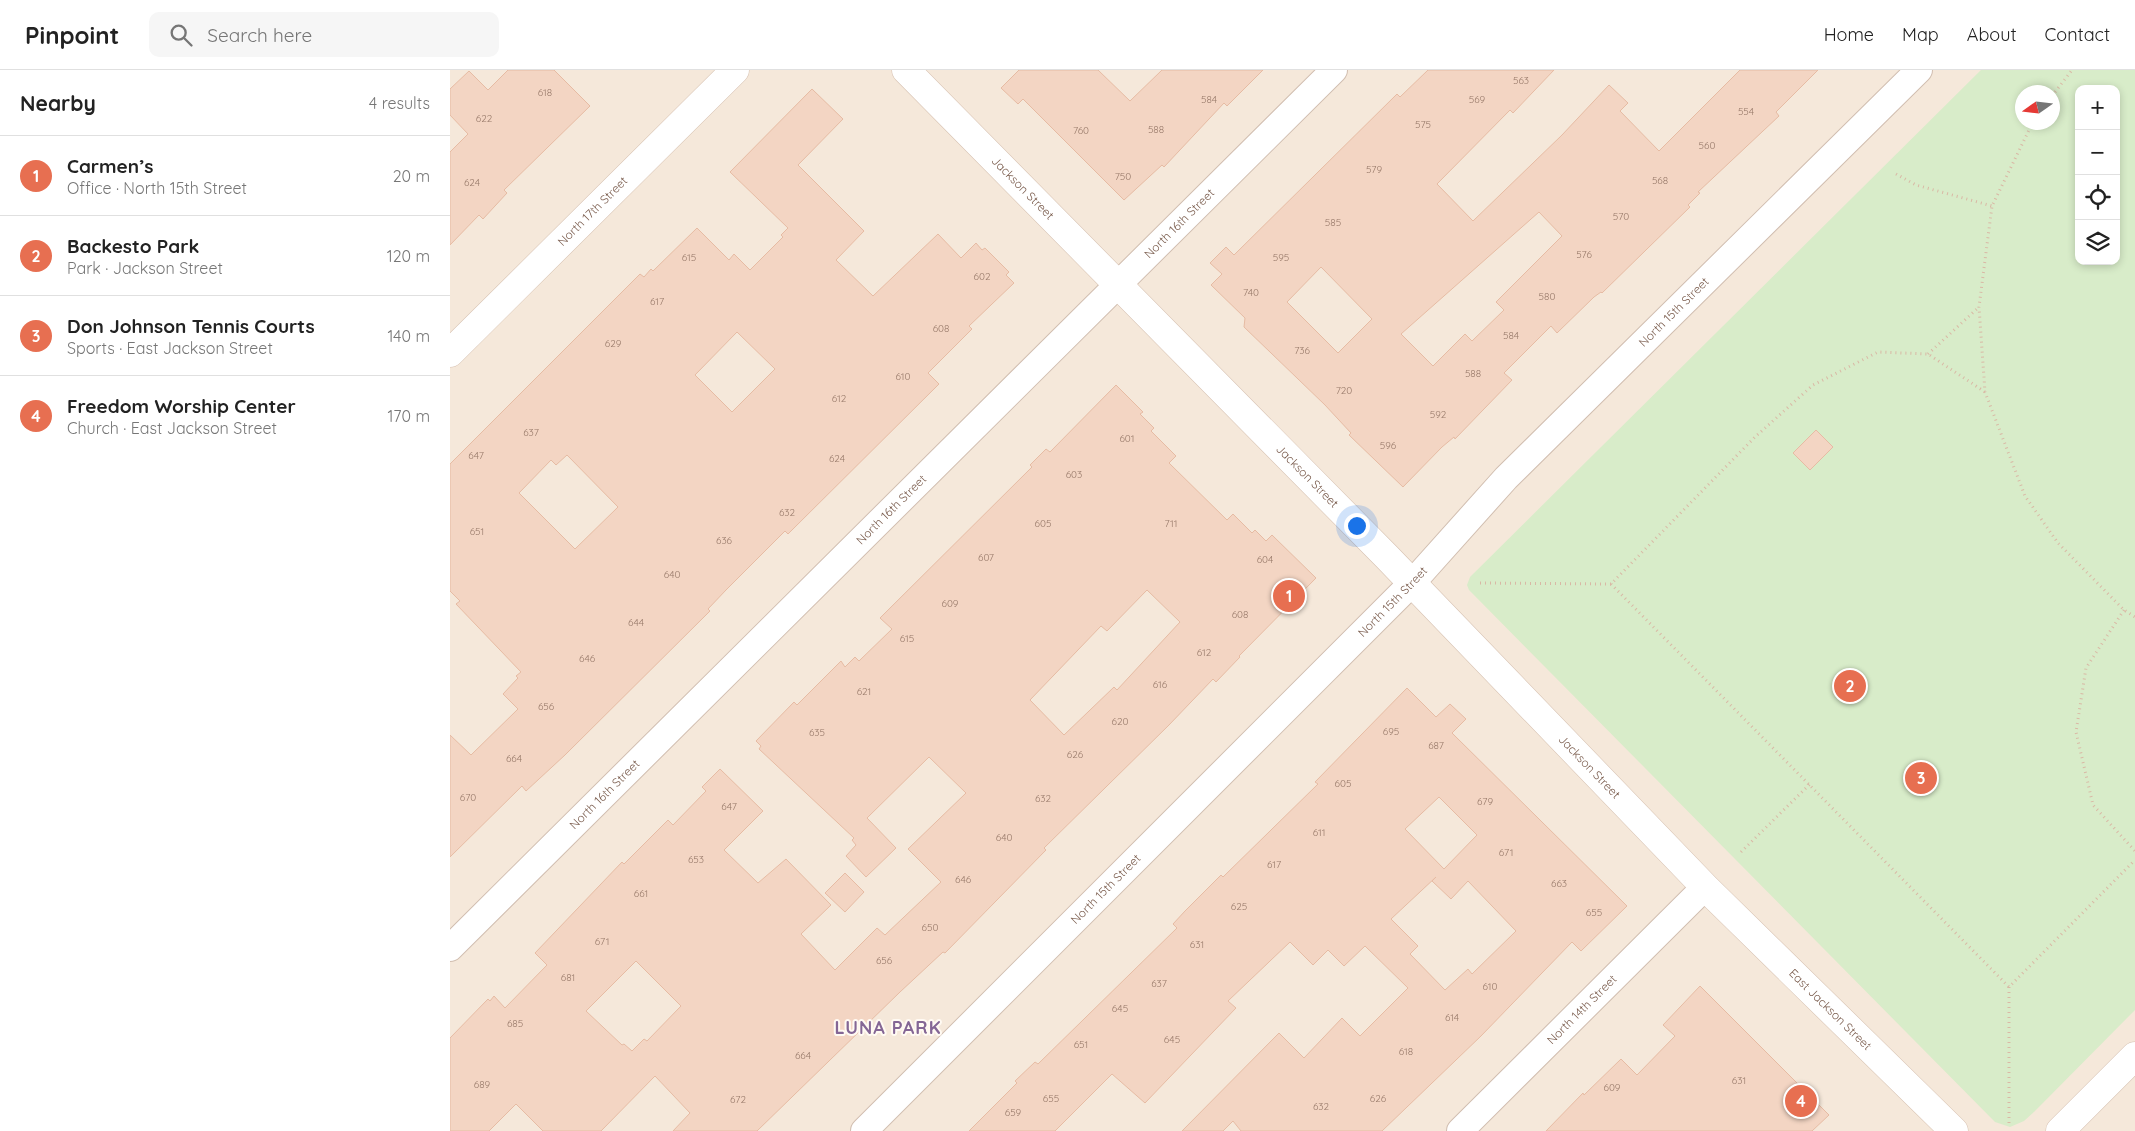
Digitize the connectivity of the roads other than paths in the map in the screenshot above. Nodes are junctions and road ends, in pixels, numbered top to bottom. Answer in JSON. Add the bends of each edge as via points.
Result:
{"nodes":[{"id":1,"x":735,"y":70,"type":"edge"},
{"id":2,"x":906,"y":70,"type":"edge"},
{"id":3,"x":1334,"y":70,"type":"edge"},
{"id":4,"x":1919,"y":70,"type":"edge"},
{"id":5,"x":1120,"y":284,"type":"junction"},
{"id":6,"x":450,"y":353,"type":"edge"},
{"id":7,"x":1412,"y":583,"type":"junction"},
{"id":8,"x":1705,"y":887,"type":"junction"},
{"id":9,"x":450,"y":948,"type":"edge"},
{"id":10,"x":2135,"y":1056,"type":"edge"},
{"id":11,"x":864,"y":1131,"type":"edge"},
{"id":12,"x":1460,"y":1131,"type":"edge"},
{"id":13,"x":1954,"y":1131,"type":"edge"},
{"id":14,"x":2060,"y":1131,"type":"edge"}],
"edges":[{"from":1,"to":6,"type":"street","name":"North 17th Street"},
{"from":2,"to":5,"type":"street","name":"Jackson Street"},
{"from":3,"to":5,"type":"street","name":"North 16th Street"},
{"from":4,"to":7,"type":"street","name":"North 15th Street","via":[[1506,478]]},
{"from":5,"to":7,"type":"street","name":"Jackson Street"},
{"from":5,"to":9,"type":"street","name":"North 16th Street"},
{"from":7,"to":8,"type":"street","name":"Jackson Street"},
{"from":7,"to":11,"type":"street","name":"North 15th Street"},
{"from":8,"to":12,"type":"street","name":"North 14th Street"},
{"from":8,"to":13,"type":"street","name":"East Jackson Street"},
{"from":10,"to":14,"type":"street"}]}
